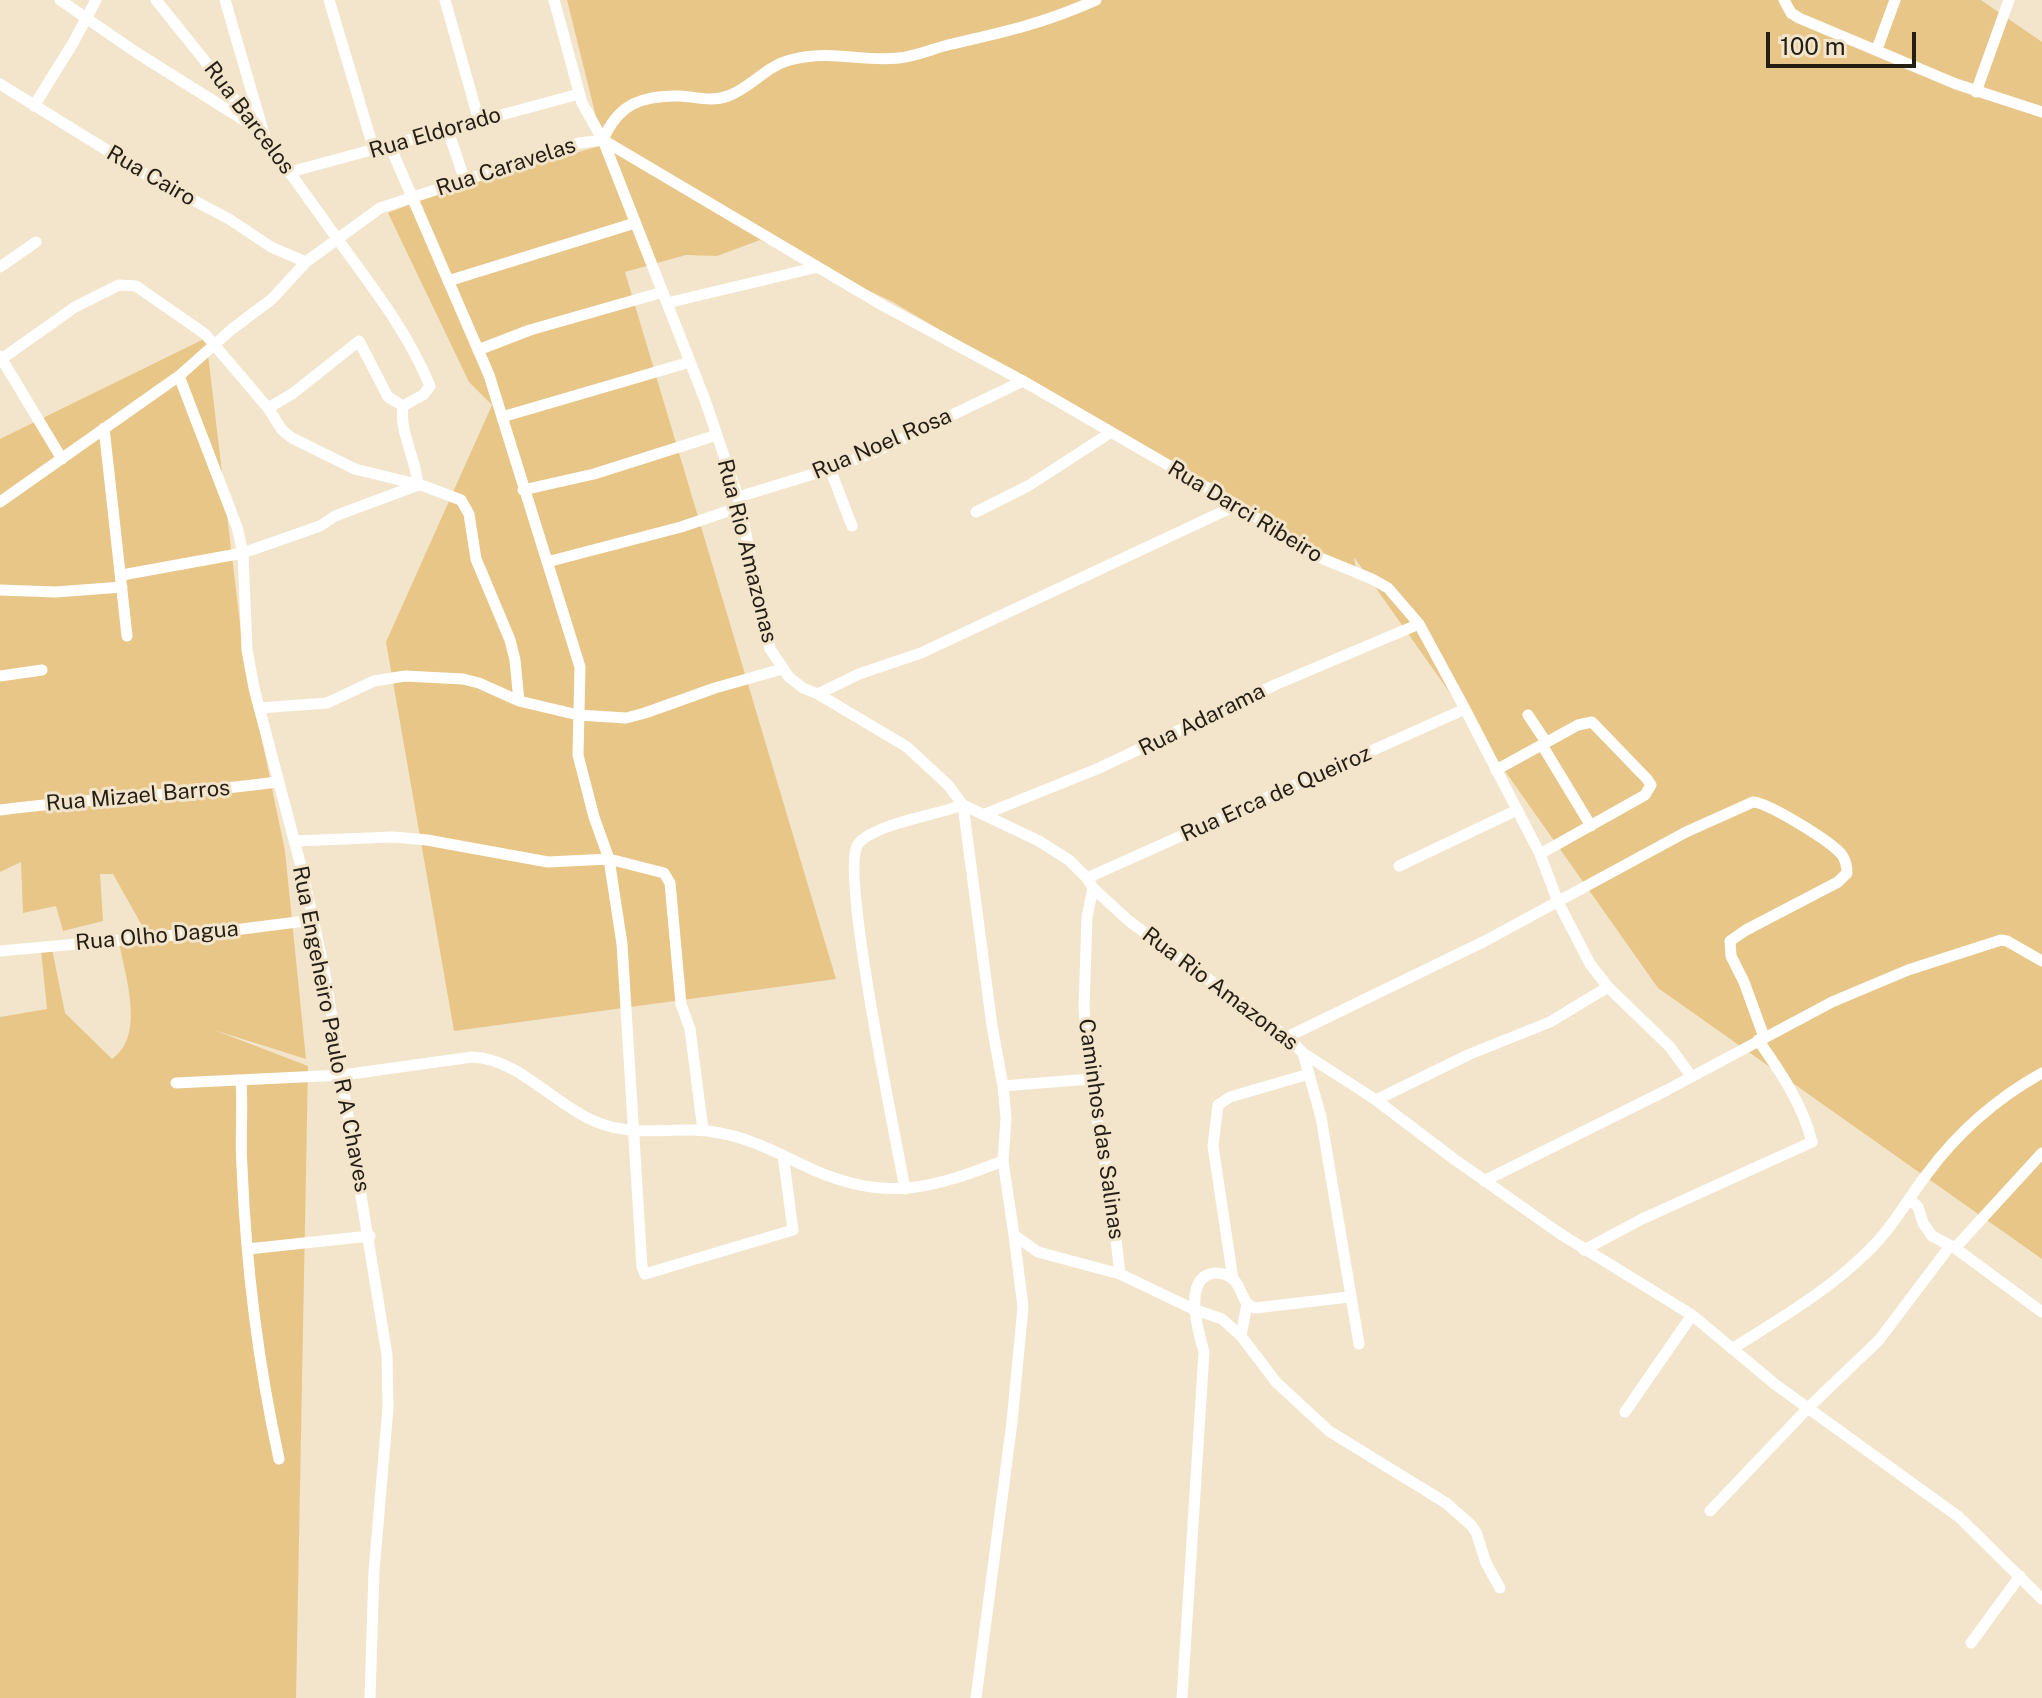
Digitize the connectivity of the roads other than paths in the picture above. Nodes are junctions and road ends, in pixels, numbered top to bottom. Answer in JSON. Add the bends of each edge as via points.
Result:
{"nodes":[{"id":1,"x":60,"y":0,"type":"edge"},
{"id":2,"x":96,"y":0,"type":"edge"},
{"id":3,"x":156,"y":0,"type":"edge"},
{"id":4,"x":225,"y":0,"type":"edge"},
{"id":5,"x":329,"y":0,"type":"edge"},
{"id":6,"x":445,"y":0,"type":"edge"},
{"id":7,"x":554,"y":0,"type":"edge"},
{"id":8,"x":1096,"y":0,"type":"edge"},
{"id":9,"x":1784,"y":0,"type":"edge"},
{"id":10,"x":1895,"y":0,"type":"edge"},
{"id":11,"x":2009,"y":0,"type":"edge"},
{"id":12,"x":86,"y":16,"type":"junction"},
{"id":13,"x":1877,"y":49,"type":"junction"},
{"id":14,"x":0,"y":84,"type":"edge"},
{"id":15,"x":1976,"y":92,"type":"junction"},
{"id":16,"x":579,"y":94,"type":"junction"},
{"id":17,"x":34,"y":106,"type":"junction"},
{"id":18,"x":2042,"y":112,"type":"edge"},
{"id":19,"x":479,"y":121,"type":"junction"},
{"id":20,"x":448,"y":130,"type":"junction"},
{"id":21,"x":261,"y":133,"type":"junction"},
{"id":22,"x":603,"y":140,"type":"junction"},
{"id":23,"x":390,"y":146,"type":"junction"},
{"id":24,"x":374,"y":150,"type":"junction"},
{"id":25,"x":290,"y":172,"type":"junction"},
{"id":26,"x":465,"y":181,"type":"junction"},
{"id":27,"x":411,"y":198,"type":"junction"},
{"id":28,"x":635,"y":223,"type":"junction"},
{"id":29,"x":338,"y":239,"type":"junction"},
{"id":30,"x":36,"y":242,"type":"dead end"},
{"id":31,"x":306,"y":262,"type":"junction"},
{"id":32,"x":0,"y":267,"type":"edge"},
{"id":33,"x":818,"y":267,"type":"junction"},
{"id":34,"x":448,"y":281,"type":"junction"},
{"id":35,"x":665,"y":298,"type":"junction"},
{"id":36,"x":215,"y":346,"type":"junction"},
{"id":37,"x":478,"y":350,"type":"junction"},
{"id":38,"x":1,"y":358,"type":"edge"},
{"id":39,"x":690,"y":362,"type":"junction"},
{"id":40,"x":179,"y":376,"type":"junction"},
{"id":41,"x":1023,"y":381,"type":"junction"},
{"id":42,"x":403,"y":406,"type":"junction"},
{"id":43,"x":268,"y":408,"type":"junction"},
{"id":44,"x":502,"y":417,"type":"junction"},
{"id":45,"x":104,"y":428,"type":"junction"},
{"id":46,"x":1110,"y":433,"type":"junction"},
{"id":47,"x":717,"y":435,"type":"junction"},
{"id":48,"x":62,"y":459,"type":"junction"},
{"id":49,"x":830,"y":469,"type":"junction"},
{"id":50,"x":418,"y":485,"type":"junction"},
{"id":51,"x":523,"y":490,"type":"junction"},
{"id":52,"x":0,"y":502,"type":"edge"},
{"id":53,"x":739,"y":502,"type":"junction"},
{"id":54,"x":1237,"y":505,"type":"junction"},
{"id":55,"x":976,"y":512,"type":"dead end"},
{"id":56,"x":852,"y":526,"type":"dead end"},
{"id":57,"x":243,"y":553,"type":"junction"},
{"id":58,"x":547,"y":562,"type":"junction"},
{"id":59,"x":122,"y":581,"type":"junction"},
{"id":60,"x":0,"y":590,"type":"edge"},
{"id":61,"x":1419,"y":624,"type":"junction"},
{"id":62,"x":127,"y":636,"type":"dead end"},
{"id":63,"x":782,"y":669,"type":"junction"},
{"id":64,"x":42,"y":670,"type":"dead end"},
{"id":65,"x":0,"y":676,"type":"edge"},
{"id":66,"x":818,"y":694,"type":"junction"},
{"id":67,"x":519,"y":701,"type":"junction"},
{"id":68,"x":259,"y":708,"type":"junction"},
{"id":69,"x":1465,"y":709,"type":"junction"},
{"id":70,"x":578,"y":715,"type":"junction"},
{"id":71,"x":1528,"y":715,"type":"dead end"},
{"id":72,"x":1544,"y":744,"type":"junction"},
{"id":73,"x":1496,"y":770,"type":"junction"},
{"id":74,"x":276,"y":782,"type":"junction"},
{"id":75,"x":963,"y":805,"type":"junction"},
{"id":76,"x":0,"y":810,"type":"edge"},
{"id":77,"x":1517,"y":810,"type":"junction"},
{"id":78,"x":985,"y":814,"type":"junction"},
{"id":79,"x":1591,"y":826,"type":"junction"},
{"id":80,"x":294,"y":841,"type":"junction"},
{"id":81,"x":1540,"y":854,"type":"junction"},
{"id":82,"x":609,"y":859,"type":"junction"},
{"id":83,"x":1399,"y":866,"type":"dead end"},
{"id":84,"x":1090,"y":883,"type":"junction"},
{"id":85,"x":1558,"y":902,"type":"junction"},
{"id":86,"x":313,"y":920,"type":"junction"},
{"id":87,"x":0,"y":951,"type":"edge"},
{"id":88,"x":2042,"y":961,"type":"edge"},
{"id":89,"x":1608,"y":987,"type":"junction"},
{"id":90,"x":1287,"y":1037,"type":"junction"},
{"id":91,"x":1761,"y":1039,"type":"junction"},
{"id":92,"x":1303,"y":1053,"type":"junction"},
{"id":93,"x":2042,"y":1073,"type":"edge"},
{"id":94,"x":1309,"y":1074,"type":"junction"},
{"id":95,"x":343,"y":1075,"type":"junction"},
{"id":96,"x":1691,"y":1076,"type":"junction"},
{"id":97,"x":1090,"y":1079,"type":"junction"},
{"id":98,"x":241,"y":1081,"type":"junction"},
{"id":99,"x":176,"y":1083,"type":"dead end"},
{"id":100,"x":1003,"y":1086,"type":"junction"},
{"id":101,"x":1376,"y":1100,"type":"junction"},
{"id":102,"x":703,"y":1130,"type":"junction"},
{"id":103,"x":635,"y":1132,"type":"junction"},
{"id":104,"x":2042,"y":1153,"type":"edge"},
{"id":105,"x":783,"y":1155,"type":"junction"},
{"id":106,"x":1003,"y":1161,"type":"junction"},
{"id":107,"x":1484,"y":1181,"type":"junction"},
{"id":108,"x":905,"y":1189,"type":"junction"},
{"id":109,"x":1910,"y":1199,"type":"junction"},
{"id":110,"x":1014,"y":1235,"type":"junction"},
{"id":111,"x":370,"y":1236,"type":"junction"},
{"id":112,"x":1953,"y":1247,"type":"junction"},
{"id":113,"x":248,"y":1249,"type":"junction"},
{"id":114,"x":1584,"y":1250,"type":"junction"},
{"id":115,"x":1120,"y":1274,"type":"junction"},
{"id":116,"x":1233,"y":1279,"type":"junction"},
{"id":117,"x":1349,"y":1297,"type":"junction"},
{"id":118,"x":1247,"y":1304,"type":"junction"},
{"id":119,"x":1193,"y":1309,"type":"junction"},
{"id":120,"x":2042,"y":1312,"type":"edge"},
{"id":121,"x":1692,"y":1315,"type":"junction"},
{"id":122,"x":1241,"y":1336,"type":"junction"},
{"id":123,"x":1359,"y":1344,"type":"dead end"},
{"id":124,"x":1732,"y":1349,"type":"junction"},
{"id":125,"x":1808,"y":1408,"type":"junction"},
{"id":126,"x":1625,"y":1412,"type":"dead end"},
{"id":127,"x":279,"y":1459,"type":"dead end"},
{"id":128,"x":1710,"y":1511,"type":"dead end"},
{"id":129,"x":2020,"y":1576,"type":"junction"},
{"id":130,"x":1500,"y":1588,"type":"dead end"},
{"id":131,"x":2042,"y":1599,"type":"edge"},
{"id":132,"x":1971,"y":1643,"type":"dead end"},
{"id":133,"x":370,"y":1698,"type":"edge"},
{"id":134,"x":976,"y":1698,"type":"edge"},
{"id":135,"x":1182,"y":1698,"type":"edge"}],
"edges":[{"from":1,"to":12,"type":"street"},
{"from":2,"to":12,"type":"street"},
{"from":3,"to":21,"type":"street","name":"Rua Barcelos"},
{"from":4,"to":21,"type":"street"},
{"from":5,"to":24,"type":"street"},
{"from":6,"to":19,"type":"street"},
{"from":7,"to":16,"type":"street","name":"Rua Rio Amazonas"},
{"from":8,"to":22,"type":"street","name":"Rua Caravelas","via":[[1025,28],[912,56],[808,56],[771,67],[730,96],[637,102],[611,120]]},
{"from":9,"to":13,"type":"street","via":[[1799,18]]},
{"from":10,"to":13,"type":"street"},
{"from":11,"to":15,"type":"street"},
{"from":12,"to":17,"type":"street"},
{"from":12,"to":21,"type":"street"},
{"from":13,"to":15,"type":"street"},
{"from":14,"to":17,"type":"street","name":"Rua Cairo"},
{"from":15,"to":18,"type":"street"},
{"from":16,"to":19,"type":"street","name":"Rua Eldorado"},
{"from":16,"to":22,"type":"street","name":"Rua Rio Amazonas"},
{"from":17,"to":31,"type":"street","name":"Rua Cairo","via":[[271,247]]},
{"from":19,"to":20,"type":"street","name":"Rua Eldorado"},
{"from":20,"to":23,"type":"street","name":"Rua Eldorado"},
{"from":20,"to":26,"type":"street"},
{"from":21,"to":25,"type":"street","name":"Rua Barcelos"},
{"from":22,"to":26,"type":"street","name":"Rua Caravelas"},
{"from":22,"to":28,"type":"street","name":"Rua Rio Amazonas"},
{"from":22,"to":33,"type":"street","name":"Rua Darci Ribeiro"},
{"from":23,"to":24,"type":"street","name":"Rua Eldorado"},
{"from":23,"to":27,"type":"street"},
{"from":24,"to":25,"type":"street","name":"Rua Eldorado"},
{"from":25,"to":29,"type":"street","name":"Rua Barcelos"},
{"from":26,"to":27,"type":"street","name":"Rua Caravelas"},
{"from":27,"to":29,"type":"street","name":"Rua Caravelas","via":[[380,208]]},
{"from":27,"to":34,"type":"street"},
{"from":28,"to":34,"type":"street"},
{"from":28,"to":35,"type":"street","name":"Rua Rio Amazonas"},
{"from":29,"to":31,"type":"street","name":"Rua Caravelas"},
{"from":29,"to":42,"type":"street","name":"Rua Barcelos","via":[[430,386]]},
{"from":30,"to":32,"type":"street"},
{"from":31,"to":36,"type":"street","name":"Rua Caravelas","via":[[272,299]]},
{"from":33,"to":35,"type":"street"},
{"from":33,"to":41,"type":"street","name":"Rua Darci Ribeiro"},
{"from":34,"to":37,"type":"street"},
{"from":35,"to":37,"type":"street","via":[[530,330]]},
{"from":35,"to":39,"type":"street","name":"Rua Rio Amazonas"},
{"from":36,"to":38,"type":"street","via":[[129,284],[75,307]]},
{"from":36,"to":40,"type":"street","name":"Rua Caravelas"},
{"from":36,"to":43,"type":"street"},
{"from":37,"to":44,"type":"street"},
{"from":38,"to":48,"type":"street"},
{"from":39,"to":44,"type":"street"},
{"from":39,"to":47,"type":"street","name":"Rua Rio Amazonas"},
{"from":40,"to":45,"type":"street","name":"Rua Caravelas"},
{"from":40,"to":57,"type":"street","name":"Rua Engeheiro Paulo R A Chaves","via":[[225,491]]},
{"from":41,"to":46,"type":"street","name":"Rua Darci Ribeiro"},
{"from":41,"to":49,"type":"street","name":"Rua Noel Rosa"},
{"from":42,"to":43,"type":"street","via":[[388,397],[359,341]]},
{"from":42,"to":50,"type":"street","via":[[401,421]]},
{"from":43,"to":50,"type":"street","via":[[282,430],[302,444],[366,473]]},
{"from":44,"to":51,"type":"street"},
{"from":45,"to":48,"type":"street","name":"Rua Caravelas"},
{"from":45,"to":59,"type":"street"},
{"from":46,"to":54,"type":"street","name":"Rua Darci Ribeiro"},
{"from":46,"to":55,"type":"street","via":[[1028,486]]},
{"from":47,"to":51,"type":"street"},
{"from":47,"to":53,"type":"street","name":"Rua Rio Amazonas"},
{"from":48,"to":52,"type":"street","name":"Rua Caravelas"},
{"from":49,"to":53,"type":"street","name":"Rua Noel Rosa"},
{"from":49,"to":56,"type":"street"},
{"from":50,"to":57,"type":"street"},
{"from":50,"to":67,"type":"street","via":[[450,494],[466,506],[476,559],[510,640]]},
{"from":51,"to":58,"type":"street"},
{"from":53,"to":58,"type":"street","name":"Rua Noel Rosa","via":[[681,527]]},
{"from":53,"to":63,"type":"street","name":"Rua Rio Amazonas","via":[[770,649]]},
{"from":54,"to":61,"type":"street","name":"Rua Darci Ribeiro","via":[[1316,556],[1388,588]]},
{"from":54,"to":66,"type":"street","via":[[921,653]]},
{"from":57,"to":59,"type":"street"},
{"from":57,"to":68,"type":"street","name":"Rua Engeheiro Paulo R A Chaves","via":[[247,650]]},
{"from":58,"to":70,"type":"street","via":[[580,667]]},
{"from":59,"to":60,"type":"street","via":[[56,592]]},
{"from":59,"to":62,"type":"street"},
{"from":61,"to":69,"type":"street","name":"Rua Darci Ribeiro"},
{"from":61,"to":78,"type":"street","name":"Rua Adarama"},
{"from":63,"to":66,"type":"street","name":"Rua Rio Amazonas"},
{"from":63,"to":70,"type":"street","via":[[626,718]]},
{"from":64,"to":65,"type":"street"},
{"from":66,"to":75,"type":"street","name":"Rua Rio Amazonas","via":[[907,747]]},
{"from":67,"to":68,"type":"street","via":[[463,679],[405,676],[374,681],[327,703]]},
{"from":67,"to":70,"type":"street"},
{"from":68,"to":74,"type":"street","name":"Rua Engeheiro Paulo R A Chaves"},
{"from":69,"to":73,"type":"street","name":"Rua Darci Ribeiro"},
{"from":69,"to":84,"type":"street","name":"Rua Erca de Queiroz"},
{"from":70,"to":82,"type":"street","via":[[578,755]]},
{"from":71,"to":72,"type":"street"},
{"from":72,"to":73,"type":"street"},
{"from":72,"to":79,"type":"street"},
{"from":72,"to":79,"type":"street","via":[[1592,722],[1651,785],[1645,795]]},
{"from":73,"to":77,"type":"street","name":"Rua Darci Ribeiro"},
{"from":74,"to":76,"type":"street","name":"Rua Mizael Barros"},
{"from":74,"to":80,"type":"street","name":"Rua Engeheiro Paulo R A Chaves"},
{"from":75,"to":78,"type":"street","name":"Rua Rio Amazonas"},
{"from":75,"to":100,"type":"street"},
{"from":75,"to":108,"type":"street","via":[[867,836],[857,846],[853,864]]},
{"from":77,"to":81,"type":"street","name":"Rua Darci Ribeiro"},
{"from":77,"to":83,"type":"street"},
{"from":78,"to":84,"type":"street","name":"Rua Rio Amazonas","via":[[1055,850]]},
{"from":79,"to":81,"type":"street"},
{"from":80,"to":82,"type":"street","via":[[393,837],[548,862]]},
{"from":80,"to":86,"type":"street","name":"Rua Engeheiro Paulo R A Chaves"},
{"from":81,"to":85,"type":"street","name":"Rua Darci Ribeiro"},
{"from":82,"to":102,"type":"street","via":[[664,873],[670,883],[681,1004],[690,1029]]},
{"from":82,"to":103,"type":"street","via":[[622,944]]},
{"from":84,"to":90,"type":"street","name":"Rua Rio Amazonas","via":[[1142,930]]},
{"from":84,"to":97,"type":"street","name":"Caminhos das Salinas","via":[[1084,969]]},
{"from":85,"to":89,"type":"street","name":"Rua Darci Ribeiro"},
{"from":85,"to":90,"type":"street"},
{"from":85,"to":91,"type":"street","via":[[1753,802],[1785,815],[1838,850],[1847,865],[1838,882],[1730,941]]},
{"from":86,"to":87,"type":"street","name":"Rua Olho Dagua"},
{"from":86,"to":95,"type":"street","name":"Rua Engeheiro Paulo R A Chaves"},
{"from":88,"to":91,"type":"street","via":[[2007,941],[1990,942],[1859,990]]},
{"from":89,"to":96,"type":"street","name":"Rua Darci Ribeiro","via":[[1670,1047]]},
{"from":89,"to":101,"type":"street","via":[[1550,1022]]},
{"from":90,"to":92,"type":"street","name":"Rua Rio Amazonas"},
{"from":91,"to":96,"type":"street"},
{"from":91,"to":114,"type":"street","via":[[1812,1142]]},
{"from":92,"to":94,"type":"street"},
{"from":92,"to":101,"type":"street","name":"Rua Rio Amazonas"},
{"from":93,"to":109,"type":"street","via":[[1974,1120]]},
{"from":94,"to":116,"type":"street","via":[[1218,1105],[1213,1146]]},
{"from":94,"to":117,"type":"street","via":[[1332,1177]]},
{"from":95,"to":98,"type":"street"},
{"from":95,"to":103,"type":"street","via":[[488,1058],[575,1111]]},
{"from":95,"to":111,"type":"street","name":"Rua Engeheiro Paulo R A Chaves"},
{"from":96,"to":107,"type":"street"},
{"from":97,"to":100,"type":"street"},
{"from":97,"to":115,"type":"street","name":"Caminhos das Salinas"},
{"from":98,"to":99,"type":"street"},
{"from":98,"to":113,"type":"street"},
{"from":100,"to":106,"type":"street"},
{"from":101,"to":107,"type":"street","name":"Rua Rio Amazonas"},
{"from":102,"to":103,"type":"street"},
{"from":102,"to":105,"type":"street"},
{"from":103,"to":105,"type":"street","via":[[645,1274],[793,1230]]},
{"from":104,"to":112,"type":"street"},
{"from":105,"to":108,"type":"street","via":[[853,1184]]},
{"from":106,"to":108,"type":"street"},
{"from":106,"to":110,"type":"street"},
{"from":107,"to":114,"type":"street","name":"Rua Rio Amazonas"},
{"from":109,"to":112,"type":"street","via":[[1932,1236]]},
{"from":109,"to":124,"type":"street","via":[[1889,1229],[1839,1278]]},
{"from":110,"to":115,"type":"street","via":[[1050,1257]]},
{"from":110,"to":134,"type":"street","via":[[1023,1307]]},
{"from":111,"to":113,"type":"street"},
{"from":111,"to":133,"type":"street","name":"Rua Engeheiro Paulo R A Chaves","via":[[389,1382]]},
{"from":112,"to":120,"type":"street"},
{"from":112,"to":125,"type":"street","via":[[1879,1340]]},
{"from":113,"to":127,"type":"street","via":[[263,1381]]},
{"from":114,"to":121,"type":"street","name":"Rua Rio Amazonas"},
{"from":115,"to":119,"type":"street"},
{"from":116,"to":118,"type":"street"},
{"from":116,"to":119,"type":"street","via":[[1216,1273],[1203,1278]]},
{"from":117,"to":118,"type":"street","via":[[1255,1308]]},
{"from":117,"to":123,"type":"street"},
{"from":118,"to":122,"type":"street"},
{"from":119,"to":122,"type":"street","via":[[1222,1319]]},
{"from":119,"to":135,"type":"street","via":[[1204,1352]]},
{"from":121,"to":124,"type":"street","name":"Rua Rio Amazonas"},
{"from":121,"to":126,"type":"street"},
{"from":122,"to":130,"type":"street","via":[[1276,1382],[1329,1431],[1446,1503],[1471,1525]]},
{"from":124,"to":125,"type":"street","name":"Rua Rio Amazonas"},
{"from":125,"to":128,"type":"street"},
{"from":125,"to":129,"type":"street","name":"Rua Rio Amazonas","via":[[1959,1517]]},
{"from":129,"to":131,"type":"street","name":"Rua Rio Amazonas"},
{"from":129,"to":132,"type":"street"}]}
